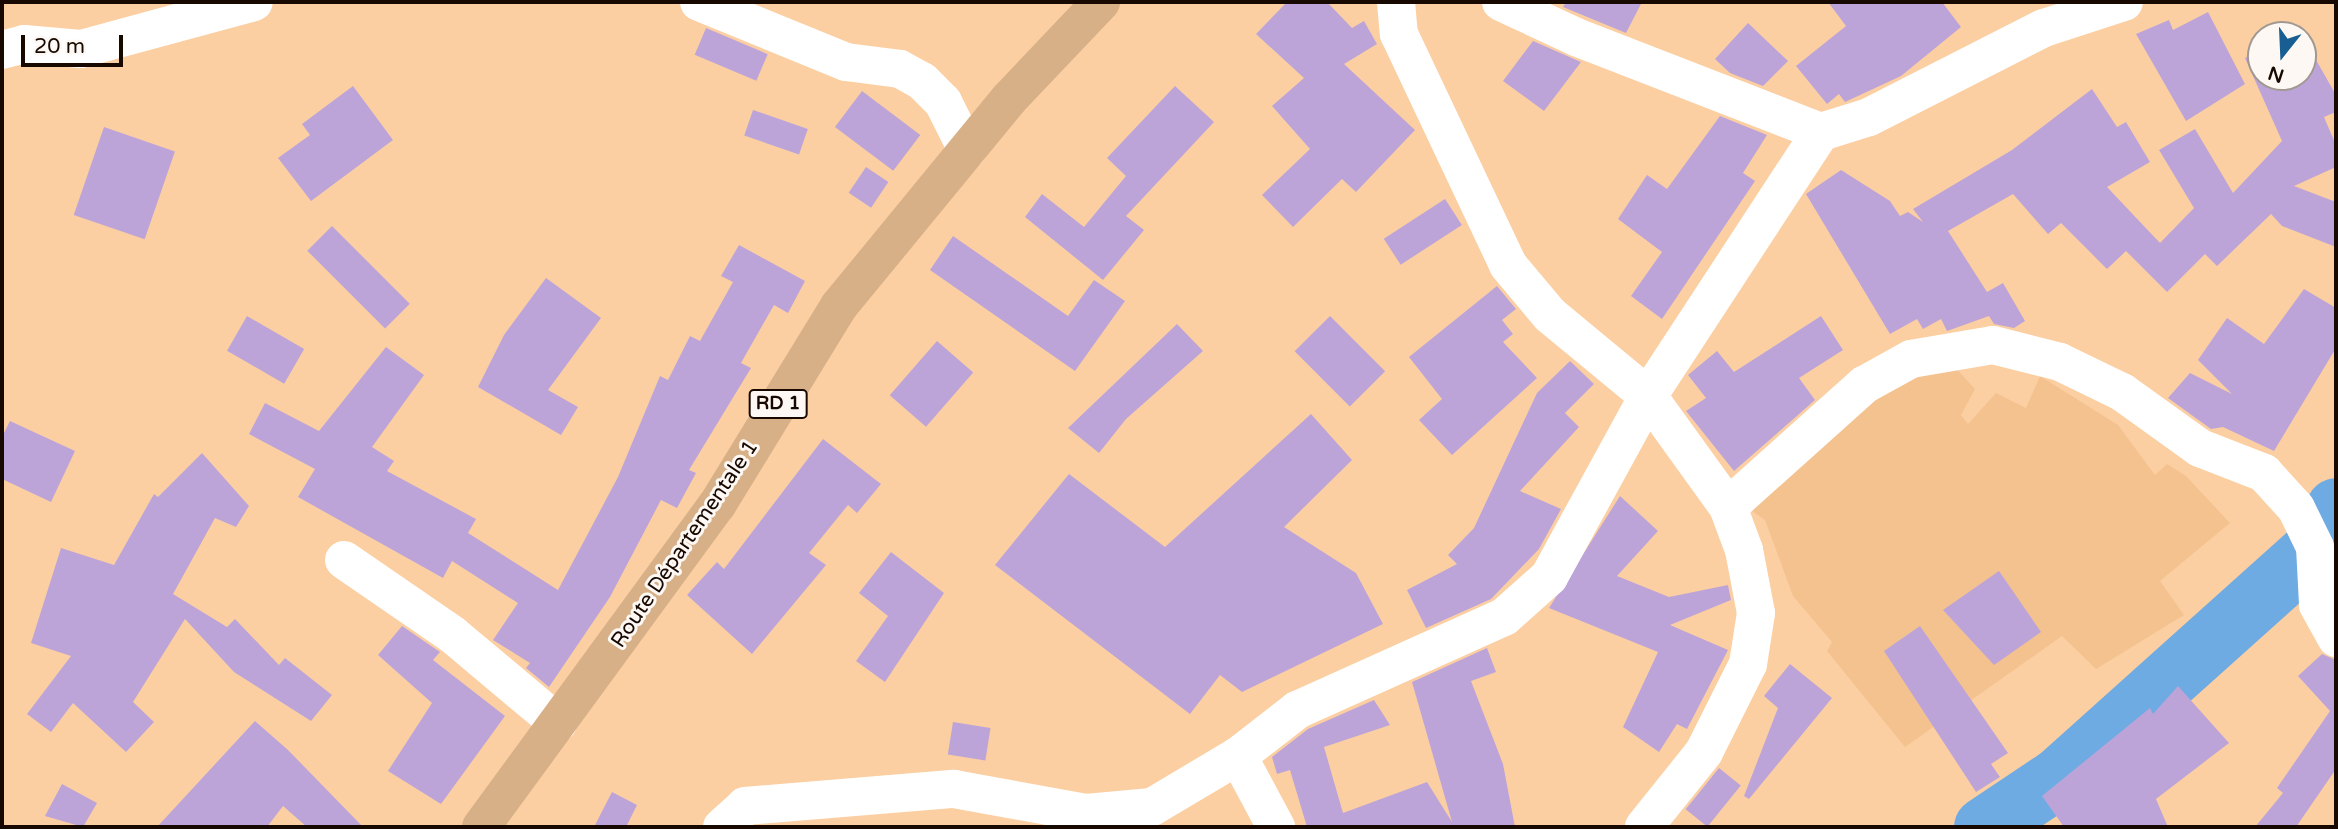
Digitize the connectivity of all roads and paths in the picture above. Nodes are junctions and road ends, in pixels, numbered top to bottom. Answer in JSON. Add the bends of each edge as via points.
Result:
{"nodes":[{"id":1,"x":254,"y":2,"type":"edge"},
{"id":2,"x":699,"y":2,"type":"edge"},
{"id":3,"x":1101,"y":2,"type":"edge"},
{"id":4,"x":1396,"y":2,"type":"edge"},
{"id":5,"x":1501,"y":2,"type":"edge"},
{"id":6,"x":2124,"y":2,"type":"edge"},
{"id":7,"x":2,"y":50,"type":"edge"},
{"id":8,"x":1821,"y":132,"type":"junction"},
{"id":9,"x":967,"y":150,"type":"junction"},
{"id":10,"x":1648,"y":396,"type":"junction"},
{"id":11,"x":1728,"y":507,"type":"junction"},
{"id":12,"x":344,"y":560,"type":"dead end"},
{"id":13,"x":2336,"y":638,"type":"edge"},
{"id":14,"x":558,"y":723,"type":"junction"},
{"id":15,"x":1238,"y":756,"type":"junction"},
{"id":16,"x":481,"y":827,"type":"edge"},
{"id":17,"x":722,"y":827,"type":"edge"},
{"id":18,"x":1276,"y":827,"type":"edge"},
{"id":19,"x":1644,"y":827,"type":"edge"}],
"edges":[{"from":1,"to":7,"type":"street","via":[[81,49],[24,44]]},
{"from":2,"to":9,"type":"street","via":[[846,62],[900,69],[922,81],[943,102]]},
{"from":3,"to":9,"type":"main road","name":"Route Départementale 1","number":"RD 1"},
{"from":4,"to":10,"type":"street","via":[[1399,34],[1508,265],[1550,315]]},
{"from":5,"to":8,"type":"street","via":[[1576,37]]},
{"from":6,"to":8,"type":"street","via":[[2044,28],[1869,117]]},
{"from":8,"to":10,"type":"street"},
{"from":9,"to":14,"type":"main road","name":"Route Départementale 1","number":"RD 1","via":[[839,306],[716,505]]},
{"from":10,"to":11,"type":"street"},
{"from":10,"to":15,"type":"street","via":[[1549,577],[1504,617],[1297,710]]},
{"from":11,"to":13,"type":"street","via":[[1864,385],[1911,359],[1993,345],[2060,362],[2122,392],[2200,448],[2264,473],[2296,508],[2315,547],[2318,605]]},
{"from":11,"to":19,"type":"street","via":[[1756,613],[1748,664],[1704,752]]},
{"from":12,"to":14,"type":"street","via":[[453,635]]},
{"from":14,"to":16,"type":"main road","name":"Route Départementale 1","number":"RD 1"},
{"from":15,"to":17,"type":"street","via":[[1152,807],[1086,813],[954,789],[745,806]]},
{"from":15,"to":18,"type":"street"}]}
